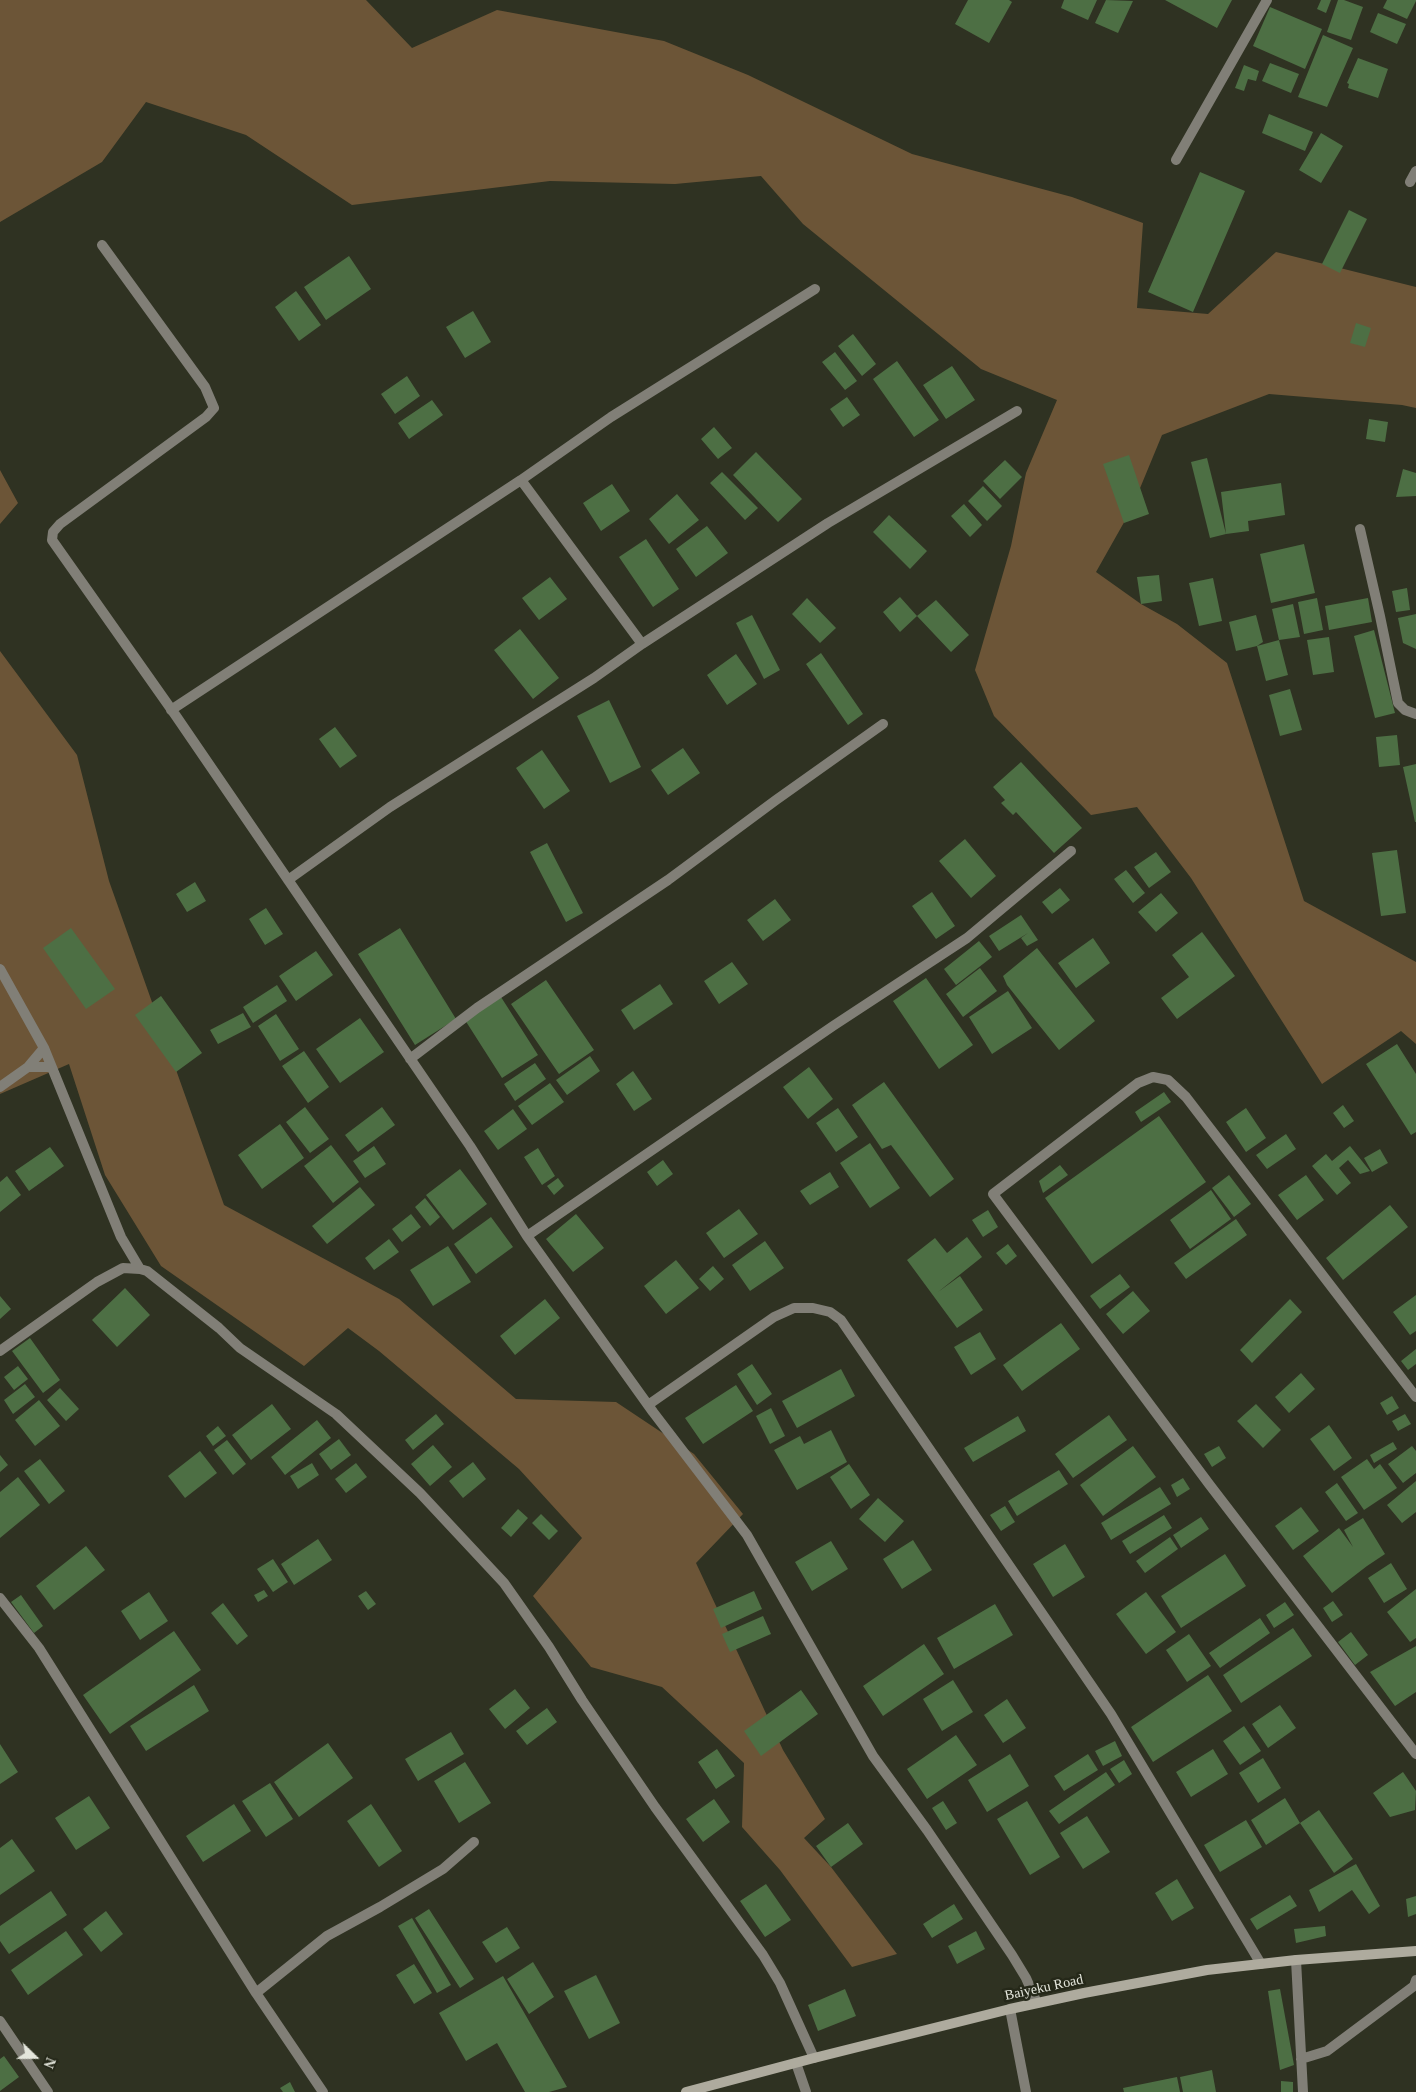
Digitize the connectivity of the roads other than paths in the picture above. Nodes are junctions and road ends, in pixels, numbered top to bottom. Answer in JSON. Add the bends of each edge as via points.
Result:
{"nodes":[{"id":1,"x":1267,"y":0,"type":"edge"},
{"id":2,"x":1176,"y":160,"type":"dead end"},
{"id":3,"x":1416,"y":170,"type":"edge"},
{"id":4,"x":1410,"y":182,"type":"dead end"},
{"id":5,"x":102,"y":245,"type":"dead end"},
{"id":6,"x":815,"y":289,"type":"dead end"},
{"id":7,"x":1017,"y":410,"type":"dead end"},
{"id":8,"x":521,"y":480,"type":"junction"},
{"id":9,"x":1360,"y":529,"type":"dead end"},
{"id":10,"x":642,"y":644,"type":"junction"},
{"id":11,"x":171,"y":710,"type":"junction"},
{"id":12,"x":1416,"y":714,"type":"edge"},
{"id":13,"x":884,"y":724,"type":"dead end"},
{"id":14,"x":1071,"y":851,"type":"dead end"},
{"id":15,"x":288,"y":880,"type":"junction"},
{"id":16,"x":0,"y":969,"type":"edge"},
{"id":17,"x":44,"y":1048,"type":"junction"},
{"id":18,"x":410,"y":1059,"type":"junction"},
{"id":19,"x":28,"y":1067,"type":"junction"},
{"id":20,"x":51,"y":1067,"type":"junction"},
{"id":21,"x":0,"y":1088,"type":"edge"},
{"id":22,"x":528,"y":1236,"type":"junction"},
{"id":23,"x":140,"y":1269,"type":"junction"},
{"id":24,"x":0,"y":1352,"type":"edge"},
{"id":25,"x":1416,"y":1397,"type":"edge"},
{"id":26,"x":648,"y":1405,"type":"junction"},
{"id":27,"x":0,"y":1598,"type":"edge"},
{"id":28,"x":1416,"y":1754,"type":"edge"},
{"id":29,"x":474,"y":1842,"type":"dead end"},
{"id":30,"x":1416,"y":1950,"type":"edge"},
{"id":31,"x":1296,"y":1960,"type":"junction"},
{"id":32,"x":1261,"y":1964,"type":"junction"},
{"id":33,"x":1415,"y":1984,"type":"edge"},
{"id":34,"x":256,"y":1993,"type":"junction"},
{"id":35,"x":1037,"y":2004,"type":"junction"},
{"id":36,"x":1010,"y":2009,"type":"junction"},
{"id":37,"x":0,"y":2021,"type":"edge"},
{"id":38,"x":814,"y":2058,"type":"junction"},
{"id":39,"x":1301,"y":2060,"type":"junction"},
{"id":40,"x":796,"y":2063,"type":"junction"},
{"id":41,"x":48,"y":2092,"type":"edge"},
{"id":42,"x":323,"y":2092,"type":"edge"},
{"id":43,"x":686,"y":2092,"type":"edge"},
{"id":44,"x":806,"y":2092,"type":"edge"},
{"id":45,"x":1026,"y":2092,"type":"edge"},
{"id":46,"x":1303,"y":2092,"type":"edge"}],
"edges":[{"from":1,"to":2,"type":"street"},
{"from":3,"to":4,"type":"street"},
{"from":5,"to":11,"type":"street","via":[[205,387],[214,408],[60,524],[52,540]]},
{"from":6,"to":8,"type":"street","via":[[611,417]]},
{"from":7,"to":10,"type":"street","via":[[828,523]]},
{"from":8,"to":10,"type":"street"},
{"from":8,"to":11,"type":"street"},
{"from":9,"to":12,"type":"street","via":[[1398,704]]},
{"from":10,"to":15,"type":"street","via":[[390,807]]},
{"from":11,"to":15,"type":"street"},
{"from":13,"to":18,"type":"street","via":[[668,880],[477,1008]]},
{"from":14,"to":22,"type":"street","via":[[967,938]]},
{"from":15,"to":18,"type":"street"},
{"from":16,"to":17,"type":"street"},
{"from":17,"to":19,"type":"street"},
{"from":17,"to":20,"type":"street"},
{"from":18,"to":22,"type":"street"},
{"from":19,"to":20,"type":"street"},
{"from":19,"to":21,"type":"street"},
{"from":20,"to":23,"type":"street","via":[[121,1237]]},
{"from":22,"to":26,"type":"street"},
{"from":23,"to":24,"type":"street","via":[[124,1268],[97,1282]]},
{"from":23,"to":38,"type":"street","via":[[147,1271],[240,1348],[336,1414],[420,1494],[504,1583],[654,1807],[763,1955],[780,1983]]},
{"from":25,"to":28,"type":"street","via":[[1186,1097],[1168,1080],[1153,1077],[1138,1083],[993,1194]]},
{"from":26,"to":32,"type":"street","via":[[774,1317],[794,1308],[830,1312],[841,1320],[1111,1714]]},
{"from":26,"to":35,"type":"street","via":[[747,1535],[873,1756],[1012,1955]]},
{"from":27,"to":34,"type":"street","via":[[39,1648]]},
{"from":29,"to":34,"type":"street","via":[[443,1869],[327,1936]]},
{"from":30,"to":31,"type":"main road","name":"Baiyeku Road"},
{"from":31,"to":32,"type":"main road","name":"Baiyeku Road"},
{"from":31,"to":39,"type":"street"},
{"from":32,"to":35,"type":"main road","name":"Baiyeku Road","via":[[1207,1970]]},
{"from":33,"to":39,"type":"street","via":[[1327,2051]]},
{"from":34,"to":42,"type":"street"},
{"from":35,"to":36,"type":"main road","name":"Baiyeku Road"},
{"from":36,"to":38,"type":"main road","name":"Baiyeku Road"},
{"from":36,"to":45,"type":"street"},
{"from":37,"to":41,"type":"street"},
{"from":38,"to":40,"type":"main road","name":"Baiyeku Road"},
{"from":39,"to":46,"type":"street"},
{"from":40,"to":43,"type":"main road","name":"Baiyeku Road"},
{"from":40,"to":44,"type":"street"}]}
